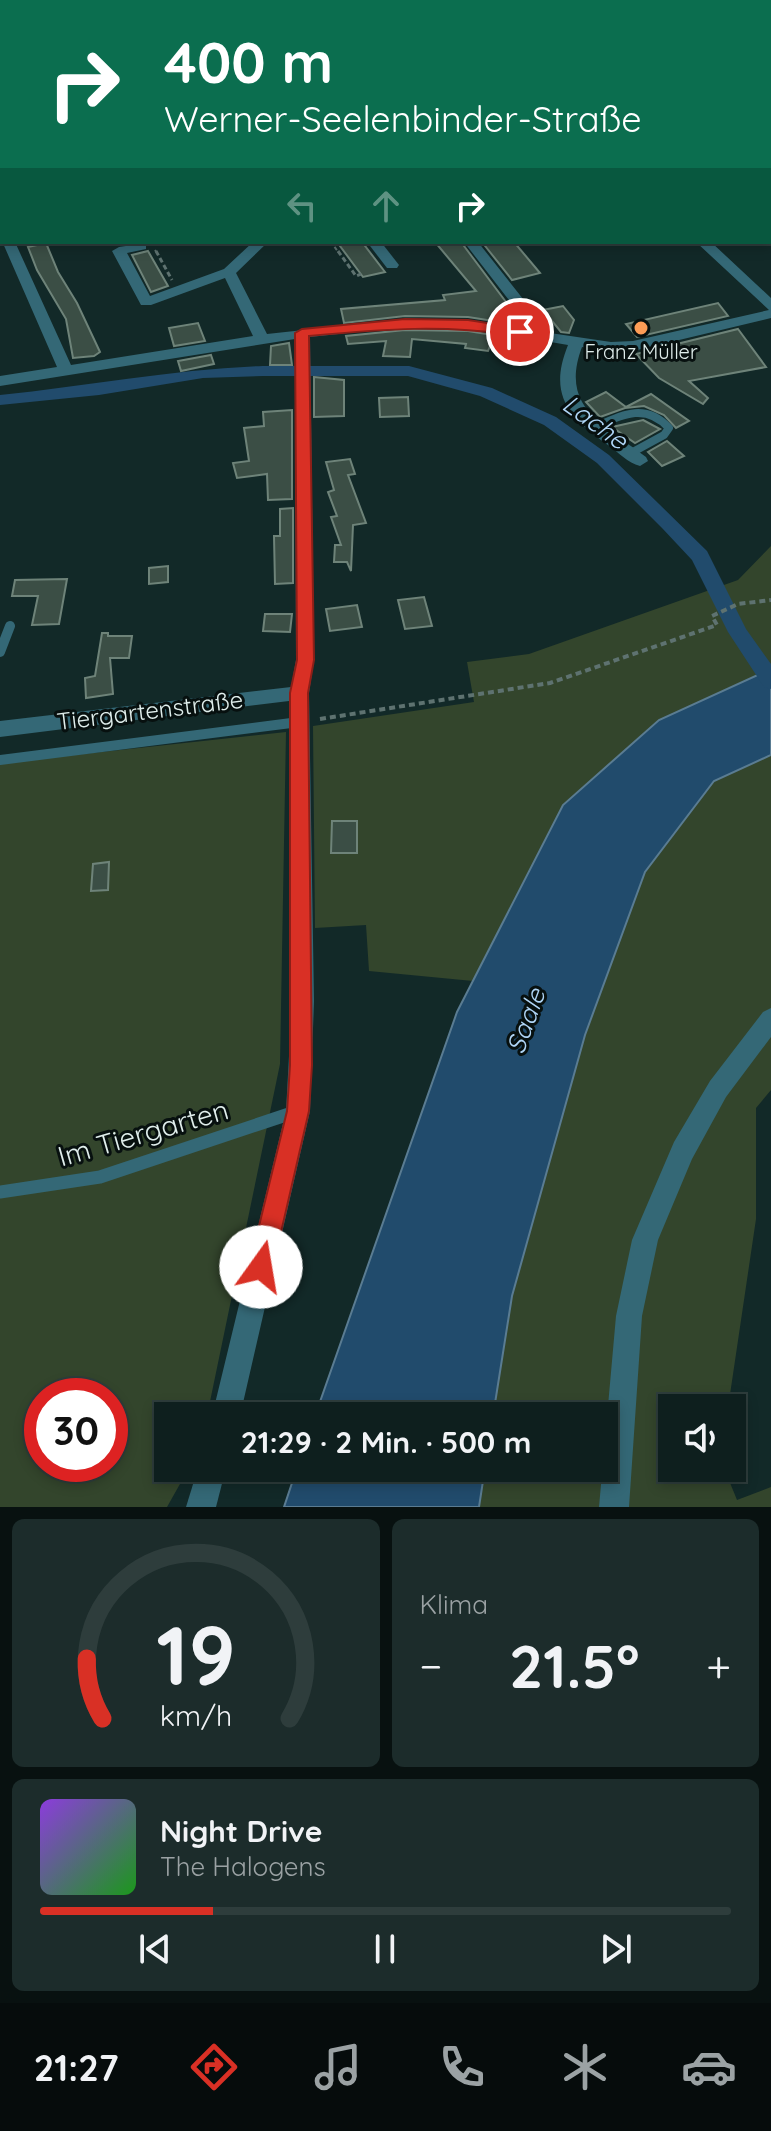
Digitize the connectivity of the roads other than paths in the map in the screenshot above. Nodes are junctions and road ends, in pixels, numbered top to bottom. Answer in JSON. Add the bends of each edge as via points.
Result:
{"nodes":[{"id":1,"x":9,"y":244,"type":"edge"},
{"id":2,"x":147,"y":244,"type":"edge"},
{"id":3,"x":259,"y":244,"type":"edge"},
{"id":4,"x":376,"y":244,"type":"edge"},
{"id":5,"x":473,"y":244,"type":"edge"},
{"id":6,"x":705,"y":244,"type":"edge"},
{"id":7,"x":392,"y":265,"type":"dead end"},
{"id":8,"x":229,"y":272,"type":"junction"},
{"id":9,"x":771,"y":306,"type":"edge"},
{"id":10,"x":771,"y":314,"type":"edge"},
{"id":11,"x":302,"y":333,"type":"junction"},
{"id":12,"x":545,"y":336,"type":"junction"},
{"id":13,"x":262,"y":339,"type":"junction"},
{"id":14,"x":576,"y":343,"type":"junction"},
{"id":15,"x":66,"y":370,"type":"junction"},
{"id":16,"x":0,"y":381,"type":"edge"},
{"id":17,"x":598,"y":426,"type":"junction"},
{"id":18,"x":636,"y":457,"type":"joint"},
{"id":19,"x":10,"y":626,"type":"dead end"},
{"id":20,"x":0,"y":652,"type":"edge"},
{"id":21,"x":299,"y":693,"type":"junction"},
{"id":22,"x":299,"y":722,"type":"junction"},
{"id":23,"x":0,"y":729,"type":"edge"},
{"id":24,"x":0,"y":760,"type":"edge"},
{"id":25,"x":771,"y":1019,"type":"edge"},
{"id":26,"x":298,"y":1111,"type":"junction"},
{"id":27,"x":0,"y":1192,"type":"edge"},
{"id":28,"x":229,"y":1402,"type":"edge"},
{"id":29,"x":208,"y":1482,"type":"edge"},
{"id":30,"x":201,"y":1507,"type":"edge"},
{"id":31,"x":614,"y":1507,"type":"edge"}],
"edges":[{"from":1,"to":15,"type":"street"},
{"from":2,"to":8,"type":"street","via":[[119,251],[146,302]]},
{"from":3,"to":8,"type":"street"},
{"from":4,"to":7,"type":"street"},
{"from":5,"to":12,"type":"street"},
{"from":6,"to":9,"type":"street"},
{"from":8,"to":13,"type":"street"},
{"from":10,"to":14,"type":"street","via":[[633,346]]},
{"from":11,"to":12,"type":"street","via":[[405,323],[468,324]]},
{"from":11,"to":13,"type":"street"},
{"from":11,"to":21,"type":"street","via":[[305,660]]},
{"from":12,"to":14,"type":"street"},
{"from":13,"to":15,"type":"street"},
{"from":14,"to":17,"type":"street","via":[[564,371],[565,394]]},
{"from":15,"to":16,"type":"street"},
{"from":17,"to":18,"type":"street"},
{"from":17,"to":18,"type":"lane","via":[[634,410],[665,423],[669,428],[664,435]]},
{"from":19,"to":20,"type":"lane"},
{"from":21,"to":22,"type":"street"},
{"from":21,"to":23,"type":"street","name":"Tiergartenstraße"},
{"from":22,"to":24,"type":"lane"},
{"from":22,"to":26,"type":"street","via":[[303,1001]]},
{"from":25,"to":31,"type":"street","via":[[718,1089],[683,1151],[645,1240],[629,1316]]},
{"from":26,"to":27,"type":"lane","name":"Im Tiergarten","via":[[100,1177]]},
{"from":26,"to":28,"type":"street"},
{"from":29,"to":30,"type":"street"}]}
